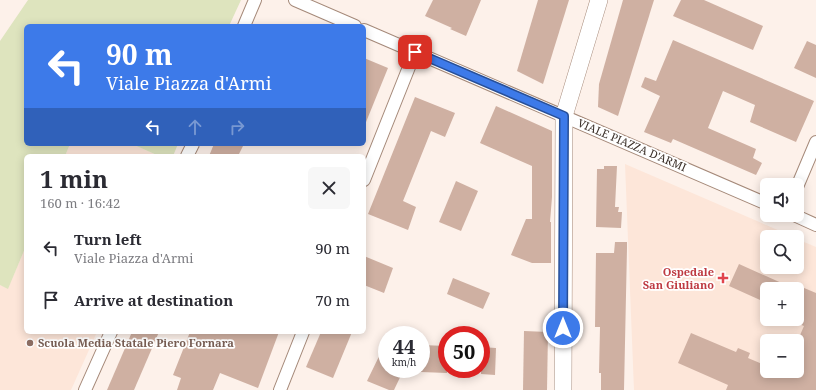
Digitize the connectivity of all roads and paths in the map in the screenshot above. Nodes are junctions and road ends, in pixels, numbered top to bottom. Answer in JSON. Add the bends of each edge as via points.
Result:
{"nodes":[{"id":1,"x":255,"y":0,"type":"edge"},
{"id":2,"x":295,"y":0,"type":"edge"},
{"id":3,"x":598,"y":0,"type":"edge"},
{"id":4,"x":245,"y":24,"type":"edge"},
{"id":5,"x":350,"y":24,"type":"edge"},
{"id":6,"x":366,"y":31,"type":"edge"},
{"id":7,"x":415,"y":52,"type":"junction"},
{"id":8,"x":564,"y":116,"type":"junction"},
{"id":9,"x":816,"y":142,"type":"edge"},
{"id":10,"x":366,"y":175,"type":"edge"},
{"id":11,"x":800,"y":178,"type":"edge"},
{"id":12,"x":760,"y":201,"type":"edge"},
{"id":13,"x":804,"y":220,"type":"edge"},
{"id":14,"x":816,"y":225,"type":"edge"},
{"id":15,"x":110,"y":334,"type":"edge"},
{"id":16,"x":302,"y":334,"type":"edge"},
{"id":17,"x":85,"y":390,"type":"edge"},
{"id":18,"x":280,"y":390,"type":"edge"},
{"id":19,"x":563,"y":390,"type":"edge"}],
"edges":[{"from":1,"to":4,"type":"street"},
{"from":2,"to":5,"type":"street"},
{"from":3,"to":8,"type":"main road"},
{"from":6,"to":7,"type":"street","name":"VIALE PIAZZA D'ARMI"},
{"from":7,"to":8,"type":"street","name":"VIALE PIAZZA D'ARMI"},
{"from":7,"to":10,"type":"street"},
{"from":8,"to":12,"type":"street","name":"VIALE PIAZZA D'ARMI"},
{"from":8,"to":19,"type":"main road"},
{"from":9,"to":11,"type":"street"},
{"from":13,"to":14,"type":"street"},
{"from":15,"to":17,"type":"street"},
{"from":16,"to":18,"type":"street"}]}
